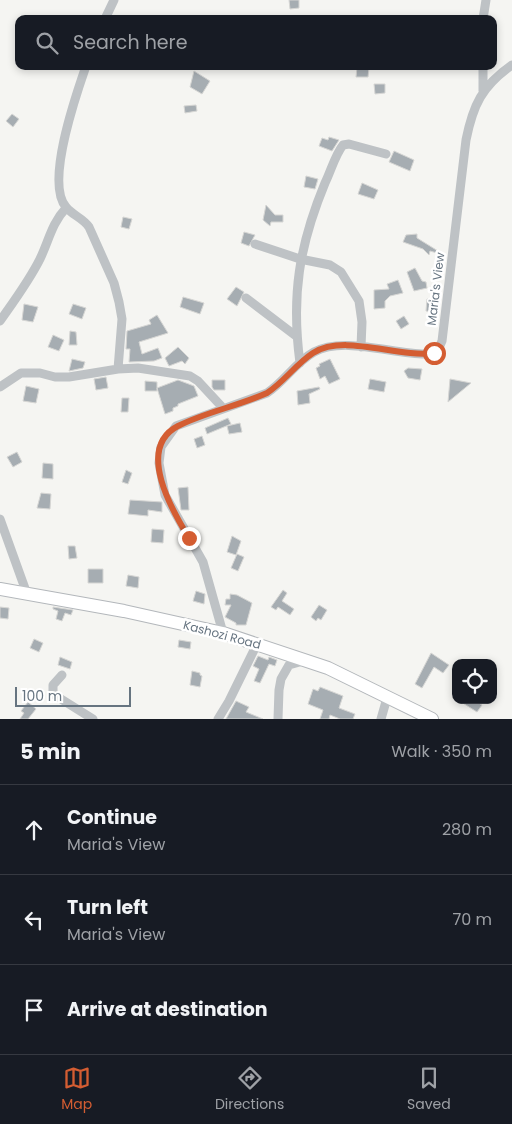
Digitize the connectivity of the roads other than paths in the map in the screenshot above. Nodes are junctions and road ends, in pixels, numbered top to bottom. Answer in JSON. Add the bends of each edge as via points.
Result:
{"nodes":[{"id":1,"x":114,"y":0,"type":"edge"},
{"id":2,"x":486,"y":0,"type":"edge"},
{"id":3,"x":107,"y":15,"type":"edge"},
{"id":4,"x":484,"y":15,"type":"edge"},
{"id":5,"x":512,"y":65,"type":"edge"},
{"id":6,"x":85,"y":70,"type":"edge"},
{"id":7,"x":483,"y":70,"type":"edge"},
{"id":8,"x":483,"y":91,"type":"junction"},
{"id":9,"x":386,"y":154,"type":"dead end"},
{"id":10,"x":66,"y":208,"type":"junction"},
{"id":11,"x":255,"y":244,"type":"dead end"},
{"id":12,"x":300,"y":259,"type":"junction"},
{"id":13,"x":246,"y":298,"type":"dead end"},
{"id":14,"x":0,"y":321,"type":"edge"},
{"id":15,"x":296,"y":336,"type":"junction"},
{"id":16,"x":361,"y":347,"type":"junction"},
{"id":17,"x":300,"y":364,"type":"junction"},
{"id":18,"x":118,"y":369,"type":"junction"},
{"id":19,"x":0,"y":387,"type":"edge"},
{"id":20,"x":223,"y":408,"type":"junction"},
{"id":21,"x":0,"y":519,"type":"edge"},
{"id":22,"x":0,"y":589,"type":"edge"},
{"id":23,"x":27,"y":594,"type":"junction"},
{"id":24,"x":223,"y":633,"type":"junction"},
{"id":25,"x":257,"y":644,"type":"junction"},
{"id":26,"x":306,"y":660,"type":"junction"},
{"id":27,"x":62,"y":675,"type":"dead end"},
{"id":28,"x":387,"y":698,"type":"junction"},
{"id":29,"x":93,"y":719,"type":"edge"},
{"id":30,"x":220,"y":719,"type":"edge"},
{"id":31,"x":278,"y":719,"type":"edge"},
{"id":32,"x":381,"y":719,"type":"edge"},
{"id":33,"x":432,"y":719,"type":"edge"}],
"edges":[{"from":1,"to":3,"type":"street"},
{"from":2,"to":4,"type":"street"},
{"from":5,"to":8,"type":"street","name":"Maria's View","via":[[494,77]]},
{"from":6,"to":10,"type":"street","via":[[63,144],[58,177]]},
{"from":7,"to":8,"type":"street"},
{"from":8,"to":16,"type":"street","name":"Maria's View","via":[[471,115],[466,140],[442,341],[438,350],[425,354]]},
{"from":9,"to":12,"type":"street","via":[[349,144],[340,149]]},
{"from":10,"to":14,"type":"street","via":[[52,225],[39,260]]},
{"from":10,"to":18,"type":"street","via":[[89,227],[114,283],[122,319]]},
{"from":11,"to":12,"type":"street"},
{"from":12,"to":15,"type":"street"},
{"from":12,"to":16,"type":"street","via":[[330,265],[341,272],[359,301]]},
{"from":13,"to":15,"type":"street"},
{"from":15,"to":17,"type":"street"},
{"from":16,"to":17,"type":"street","name":"Maria's View","via":[[340,345],[324,348]]},
{"from":17,"to":20,"type":"street","name":"Maria's View","via":[[267,393]]},
{"from":18,"to":19,"type":"street","via":[[69,377],[21,373]]},
{"from":18,"to":20,"type":"street","via":[[190,376]]},
{"from":20,"to":24,"type":"street","name":"Maria's View","via":[[176,426],[161,447],[159,463],[166,495],[207,573]]},
{"from":21,"to":23,"type":"street"},
{"from":22,"to":23,"type":"main road","name":"Kashozi Road"},
{"from":23,"to":24,"type":"main road","name":"Kashozi Road"},
{"from":24,"to":25,"type":"main road","name":"Kashozi Road"},
{"from":25,"to":26,"type":"main road","name":"Kashozi Road"},
{"from":25,"to":30,"type":"street"},
{"from":26,"to":28,"type":"main road","name":"Kashozi Road"},
{"from":26,"to":31,"type":"street","via":[[293,662],[286,668],[279,690]]},
{"from":27,"to":29,"type":"street","via":[[53,685],[53,694]]},
{"from":28,"to":32,"type":"street"},
{"from":28,"to":33,"type":"main road","name":"Kashozi Road"}]}
